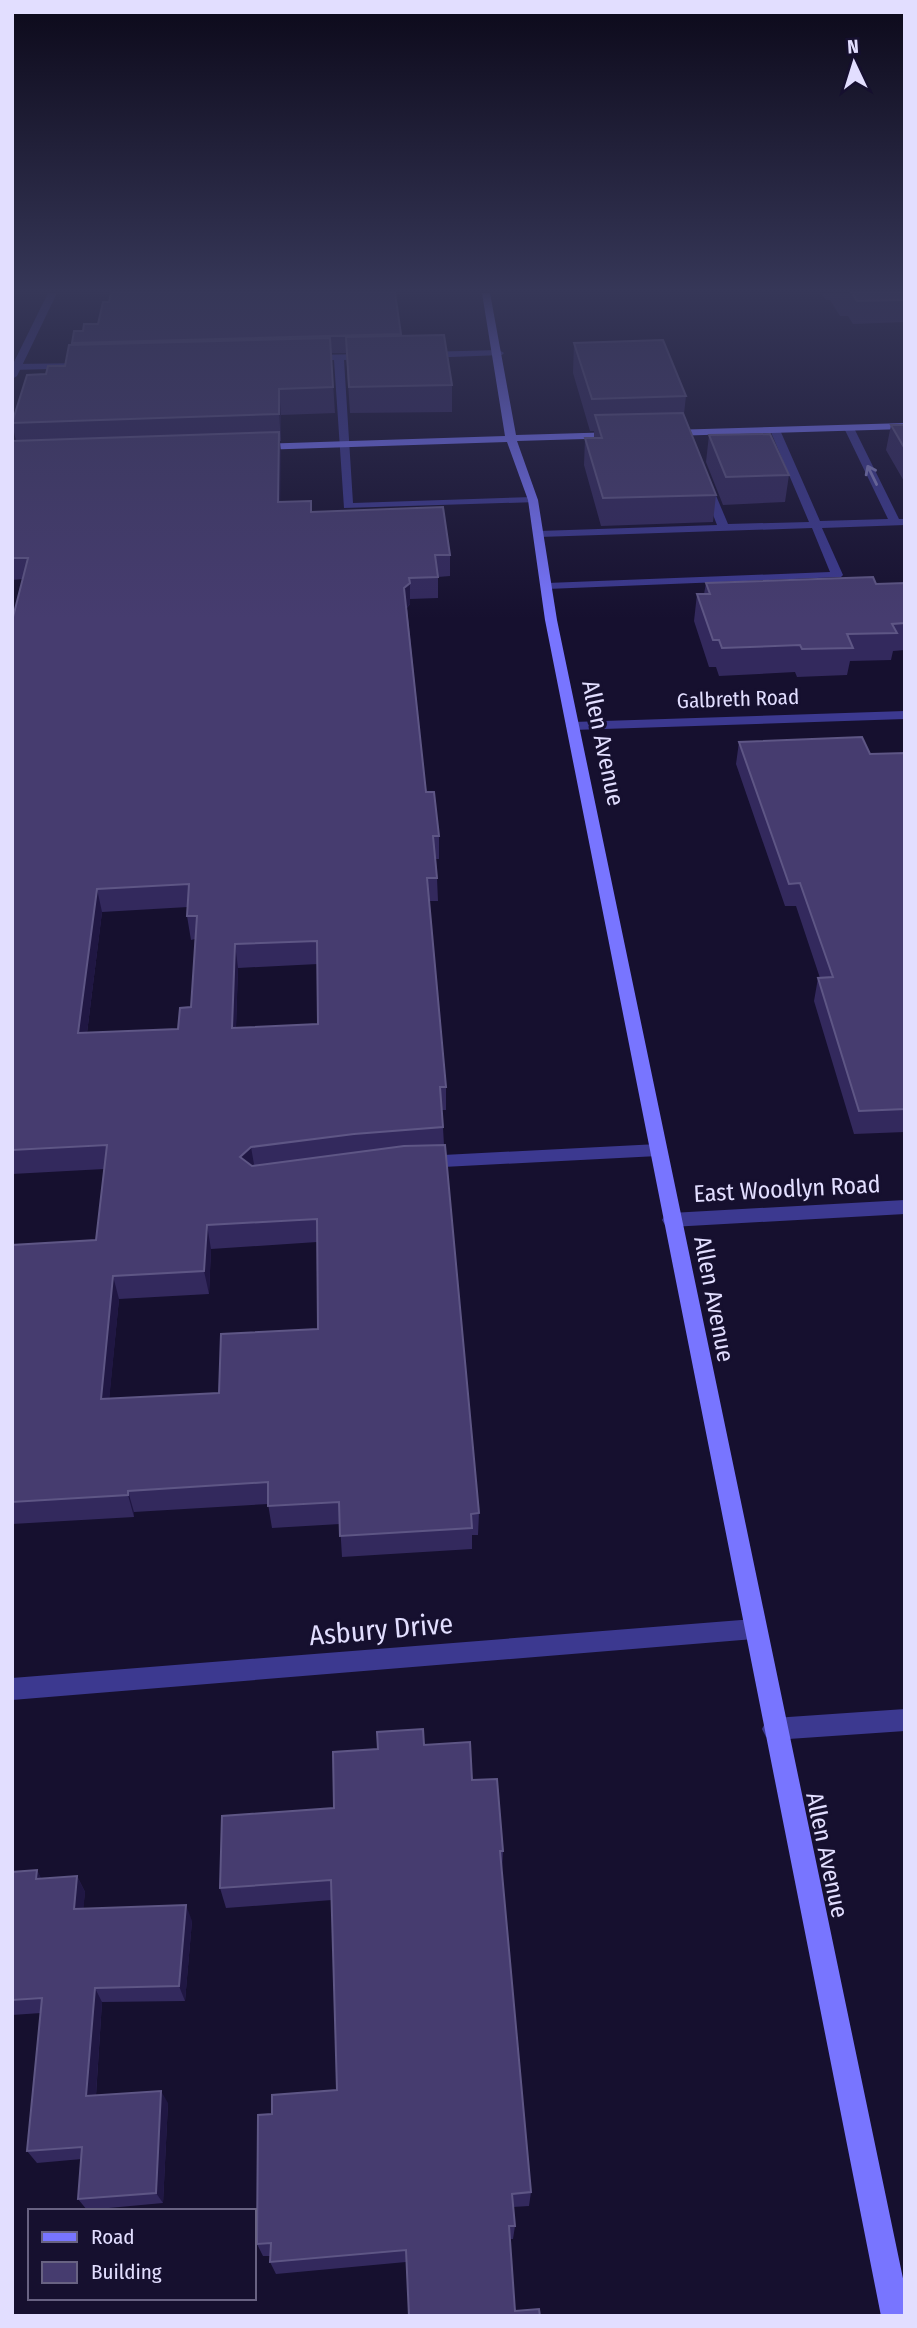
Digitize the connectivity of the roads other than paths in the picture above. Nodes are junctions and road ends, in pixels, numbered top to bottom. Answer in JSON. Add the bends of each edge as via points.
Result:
{"nodes":[{"id":1,"x":343,"y":402,"type":"edge"},
{"id":2,"x":506,"y":402,"type":"edge"},
{"id":3,"x":905,"y":426,"type":"edge"},
{"id":4,"x":849,"y":428,"type":"junction"},
{"id":5,"x":775,"y":430,"type":"junction"},
{"id":6,"x":686,"y":433,"type":"junction"},
{"id":7,"x":657,"y":434,"type":"edge"},
{"id":8,"x":631,"y":435,"type":"edge"},
{"id":9,"x":511,"y":439,"type":"junction"},
{"id":10,"x":346,"y":444,"type":"junction"},
{"id":11,"x":691,"y":445,"type":"edge"},
{"id":12,"x":249,"y":447,"type":"edge"},
{"id":13,"x":700,"y":469,"type":"edge"},
{"id":14,"x":533,"y":500,"type":"junction"},
{"id":15,"x":900,"y":522,"type":"edge"},
{"id":16,"x":816,"y":525,"type":"junction"},
{"id":17,"x":724,"y":528,"type":"junction"},
{"id":18,"x":539,"y":534,"type":"junction"},
{"id":19,"x":547,"y":586,"type":"junction"},
{"id":20,"x":905,"y":715,"type":"edge"},
{"id":21,"x":573,"y":726,"type":"junction"},
{"id":22,"x":658,"y":1150,"type":"junction"},
{"id":23,"x":411,"y":1162,"type":"edge"},
{"id":24,"x":905,"y":1207,"type":"edge"},
{"id":25,"x":671,"y":1220,"type":"junction"},
{"id":26,"x":754,"y":1629,"type":"junction"},
{"id":27,"x":12,"y":1689,"type":"edge"},
{"id":28,"x":905,"y":1720,"type":"edge"},
{"id":29,"x":774,"y":1729,"type":"junction"},
{"id":30,"x":896,"y":2316,"type":"edge"}],
"edges":[{"from":1,"to":10,"type":"street"},
{"from":2,"to":9,"type":"street","name":"Allen Avenue"},
{"from":3,"to":4,"type":"street"},
{"from":4,"to":5,"type":"street"},
{"from":15,"to":4,"type":"street","one_way":true},
{"from":5,"to":6,"type":"street"},
{"from":5,"to":16,"type":"street"},
{"from":6,"to":7,"type":"street"},
{"from":6,"to":11,"type":"street"},
{"from":8,"to":9,"type":"street"},
{"from":9,"to":10,"type":"street"},
{"from":9,"to":14,"type":"street","name":"Allen Avenue"},
{"from":10,"to":12,"type":"street"},
{"from":10,"to":14,"type":"street","via":[[348,506]]},
{"from":13,"to":17,"type":"street"},
{"from":14,"to":18,"type":"street","name":"Allen Avenue"},
{"from":15,"to":16,"type":"street"},
{"from":16,"to":17,"type":"street"},
{"from":16,"to":19,"type":"street","via":[[837,575]]},
{"from":17,"to":18,"type":"street"},
{"from":18,"to":19,"type":"street","name":"Allen Avenue"},
{"from":19,"to":21,"type":"street","name":"Allen Avenue"},
{"from":20,"to":21,"type":"street","name":"Galbreth Road"},
{"from":21,"to":22,"type":"street","name":"Allen Avenue"},
{"from":22,"to":23,"type":"street"},
{"from":22,"to":25,"type":"street","name":"Allen Avenue"},
{"from":24,"to":25,"type":"street","name":"East Woodlyn Road"},
{"from":25,"to":26,"type":"street","name":"Allen Avenue"},
{"from":26,"to":27,"type":"street","name":"Asbury Drive"},
{"from":26,"to":29,"type":"street","name":"Allen Avenue"},
{"from":28,"to":29,"type":"street"},
{"from":29,"to":30,"type":"street","name":"Allen Avenue"}]}
